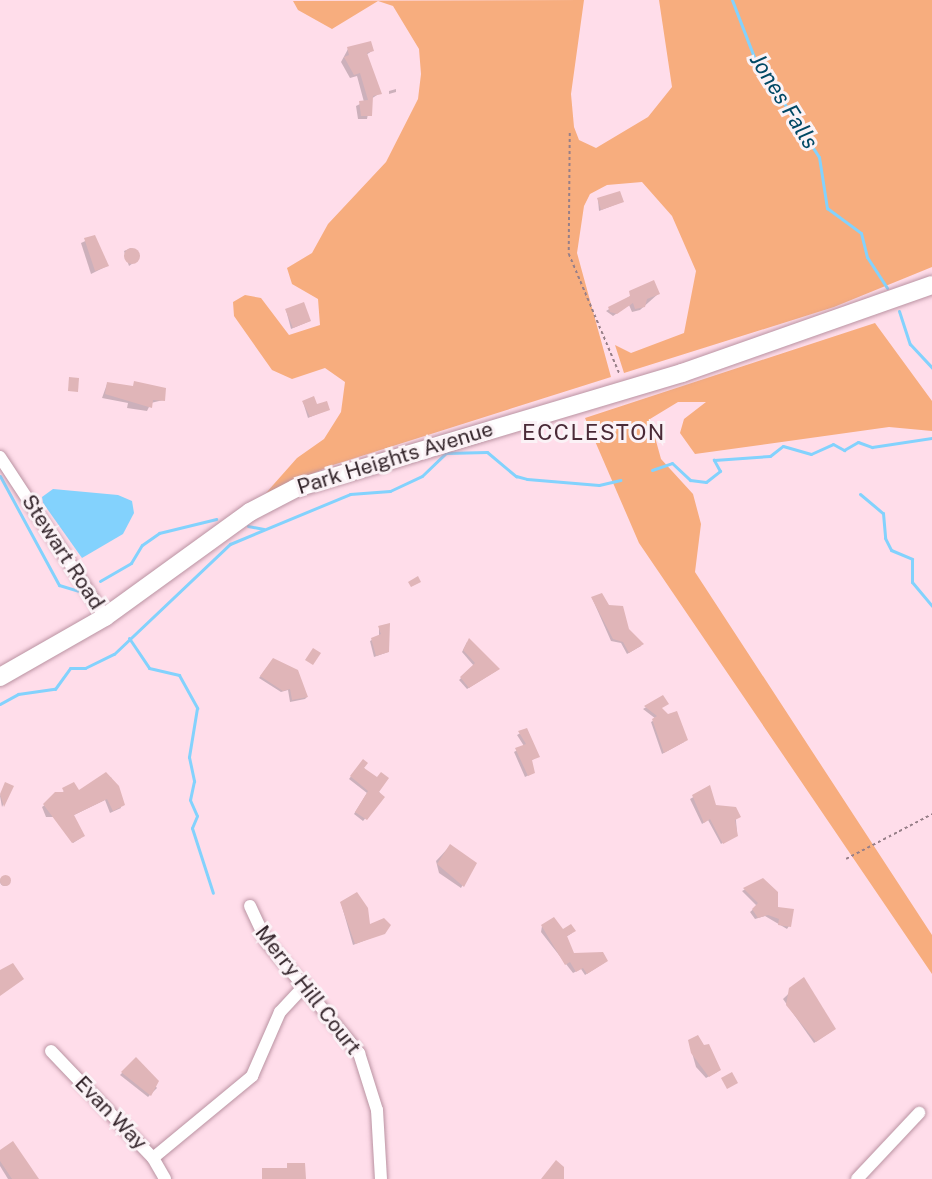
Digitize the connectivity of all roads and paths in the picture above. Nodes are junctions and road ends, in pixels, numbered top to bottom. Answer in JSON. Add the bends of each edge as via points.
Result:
{"nodes":[{"id":1,"x":570,"y":133,"type":"dead end"},
{"id":2,"x":932,"y":285,"type":"edge"},
{"id":3,"x":625,"y":390,"type":"junction"},
{"id":4,"x":0,"y":457,"type":"edge"},
{"id":5,"x":105,"y":617,"type":"junction"},
{"id":6,"x":0,"y":678,"type":"edge"},
{"id":7,"x":932,"y":814,"type":"edge"},
{"id":8,"x":846,"y":859,"type":"dead end"},
{"id":9,"x":250,"y":906,"type":"dead end"},
{"id":10,"x":305,"y":985,"type":"junction"},
{"id":11,"x":51,"y":1051,"type":"dead end"},
{"id":12,"x":919,"y":1113,"type":"dead end"},
{"id":13,"x":153,"y":1158,"type":"junction"},
{"id":14,"x":165,"y":1179,"type":"edge"},
{"id":15,"x":381,"y":1179,"type":"edge"},
{"id":16,"x":857,"y":1179,"type":"edge"}],
"edges":[{"from":1,"to":3,"type":"path","via":[[570,262]]},
{"from":2,"to":3,"type":"main road","name":"Park Heights Avenue","via":[[813,330]]},
{"from":3,"to":5,"type":"main road","name":"Park Heights Avenue","via":[[296,488],[250,512]]},
{"from":4,"to":5,"type":"street","name":"Stewart Road"},
{"from":5,"to":6,"type":"main road","name":"Park Heights Avenue"},
{"from":7,"to":8,"type":"path"},
{"from":9,"to":10,"type":"street","name":"Merry Hill Court","via":[[266,942]]},
{"from":10,"to":13,"type":"street","via":[[280,1012],[252,1076]]},
{"from":10,"to":15,"type":"street","name":"Merry Hill Court","via":[[350,1038],[367,1072],[377,1110]]},
{"from":11,"to":13,"type":"street","name":"Evan Way"},
{"from":12,"to":16,"type":"street"},
{"from":13,"to":14,"type":"street","name":"Evan Way"}]}
